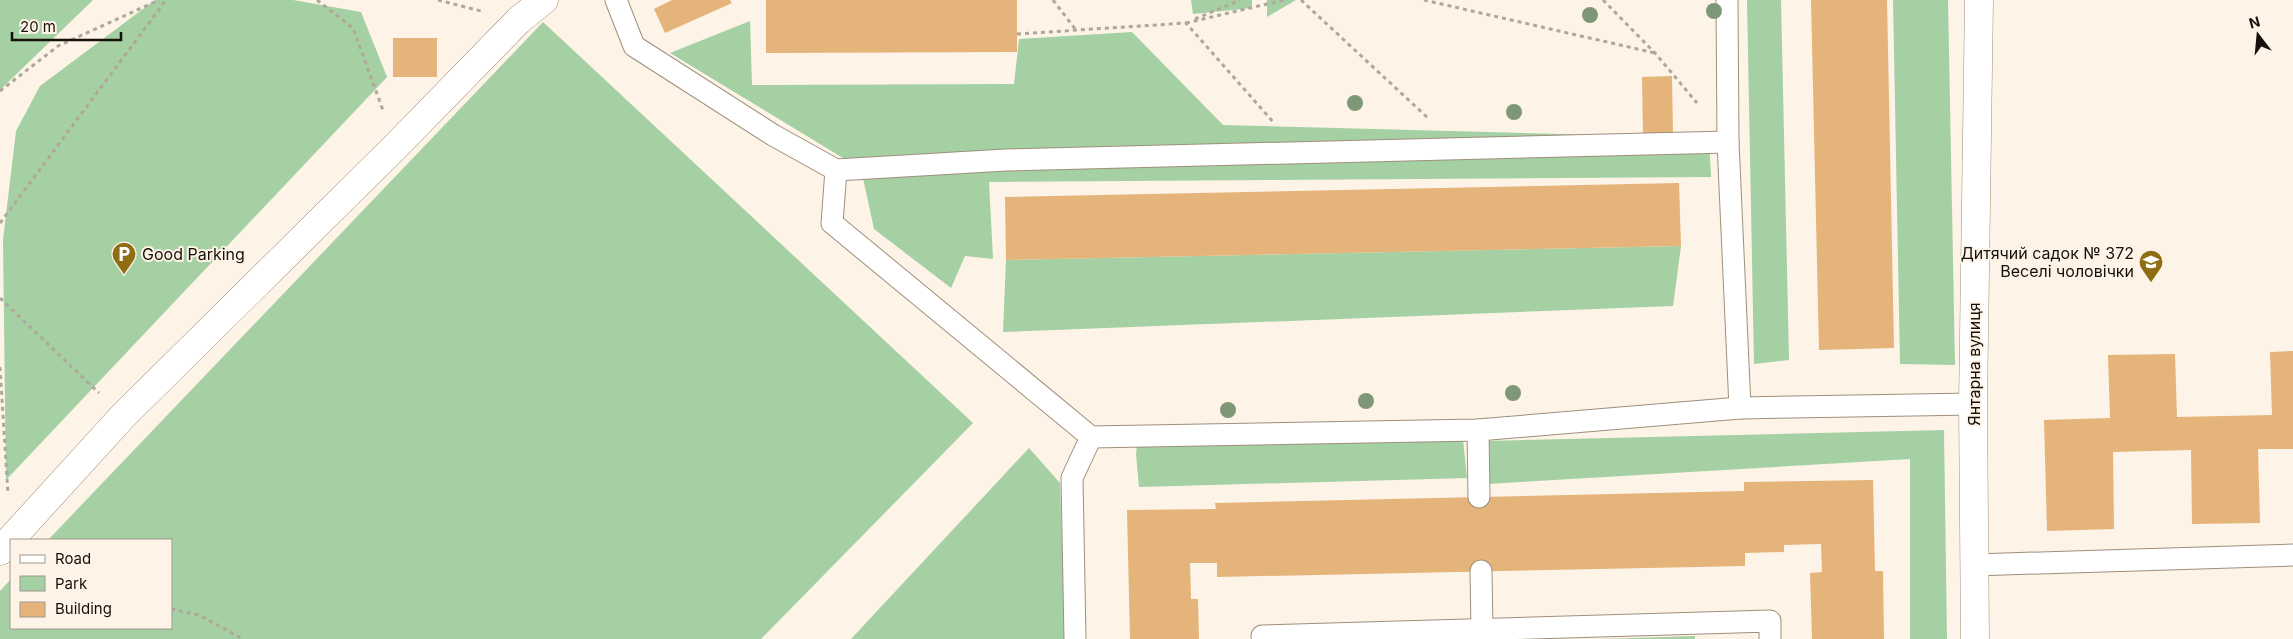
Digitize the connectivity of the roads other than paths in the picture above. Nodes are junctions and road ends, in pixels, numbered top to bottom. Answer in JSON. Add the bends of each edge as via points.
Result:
{"nodes":[{"id":1,"x":544,"y":0,"type":"edge"},
{"id":2,"x":616,"y":0,"type":"edge"},
{"id":3,"x":1727,"y":0,"type":"edge"},
{"id":4,"x":1979,"y":0,"type":"edge"},
{"id":5,"x":1728,"y":142,"type":"junction"},
{"id":6,"x":836,"y":170,"type":"junction"},
{"id":7,"x":1974,"y":404,"type":"junction"},
{"id":8,"x":1740,"y":408,"type":"junction"},
{"id":9,"x":1478,"y":430,"type":"junction"},
{"id":10,"x":1090,"y":437,"type":"junction"},
{"id":11,"x":1479,"y":497,"type":"dead end"},
{"id":12,"x":4,"y":540,"type":"edge"},
{"id":13,"x":2293,"y":555,"type":"edge"},
{"id":14,"x":1974,"y":564,"type":"junction"},
{"id":15,"x":1481,"y":571,"type":"dead end"},
{"id":16,"x":1482,"y":630,"type":"junction"},
{"id":17,"x":1262,"y":636,"type":"dead end"},
{"id":18,"x":1075,"y":639,"type":"edge"},
{"id":19,"x":1770,"y":639,"type":"edge"},
{"id":20,"x":1975,"y":639,"type":"edge"}],
"edges":[{"from":1,"to":12,"type":"street","via":[[519,20],[123,416]]},
{"from":2,"to":6,"type":"lane","via":[[634,46],[773,135]]},
{"from":3,"to":5,"type":"lane"},
{"from":4,"to":7,"type":"street","name":"Янтарна вулиця"},
{"from":5,"to":6,"type":"lane","via":[[1006,160]]},
{"from":5,"to":8,"type":"lane"},
{"from":6,"to":10,"type":"lane","via":[[832,222]]},
{"from":7,"to":8,"type":"lane"},
{"from":7,"to":14,"type":"street","name":"Янтарна вулиця"},
{"from":8,"to":9,"type":"lane"},
{"from":9,"to":10,"type":"lane"},
{"from":9,"to":11,"type":"lane"},
{"from":10,"to":18,"type":"lane","via":[[1072,478]]},
{"from":13,"to":14,"type":"lane"},
{"from":14,"to":20,"type":"street","name":"Янтарна вулиця"},
{"from":15,"to":16,"type":"lane"},
{"from":16,"to":17,"type":"lane"},
{"from":16,"to":19,"type":"lane","via":[[1770,621]]}]}
